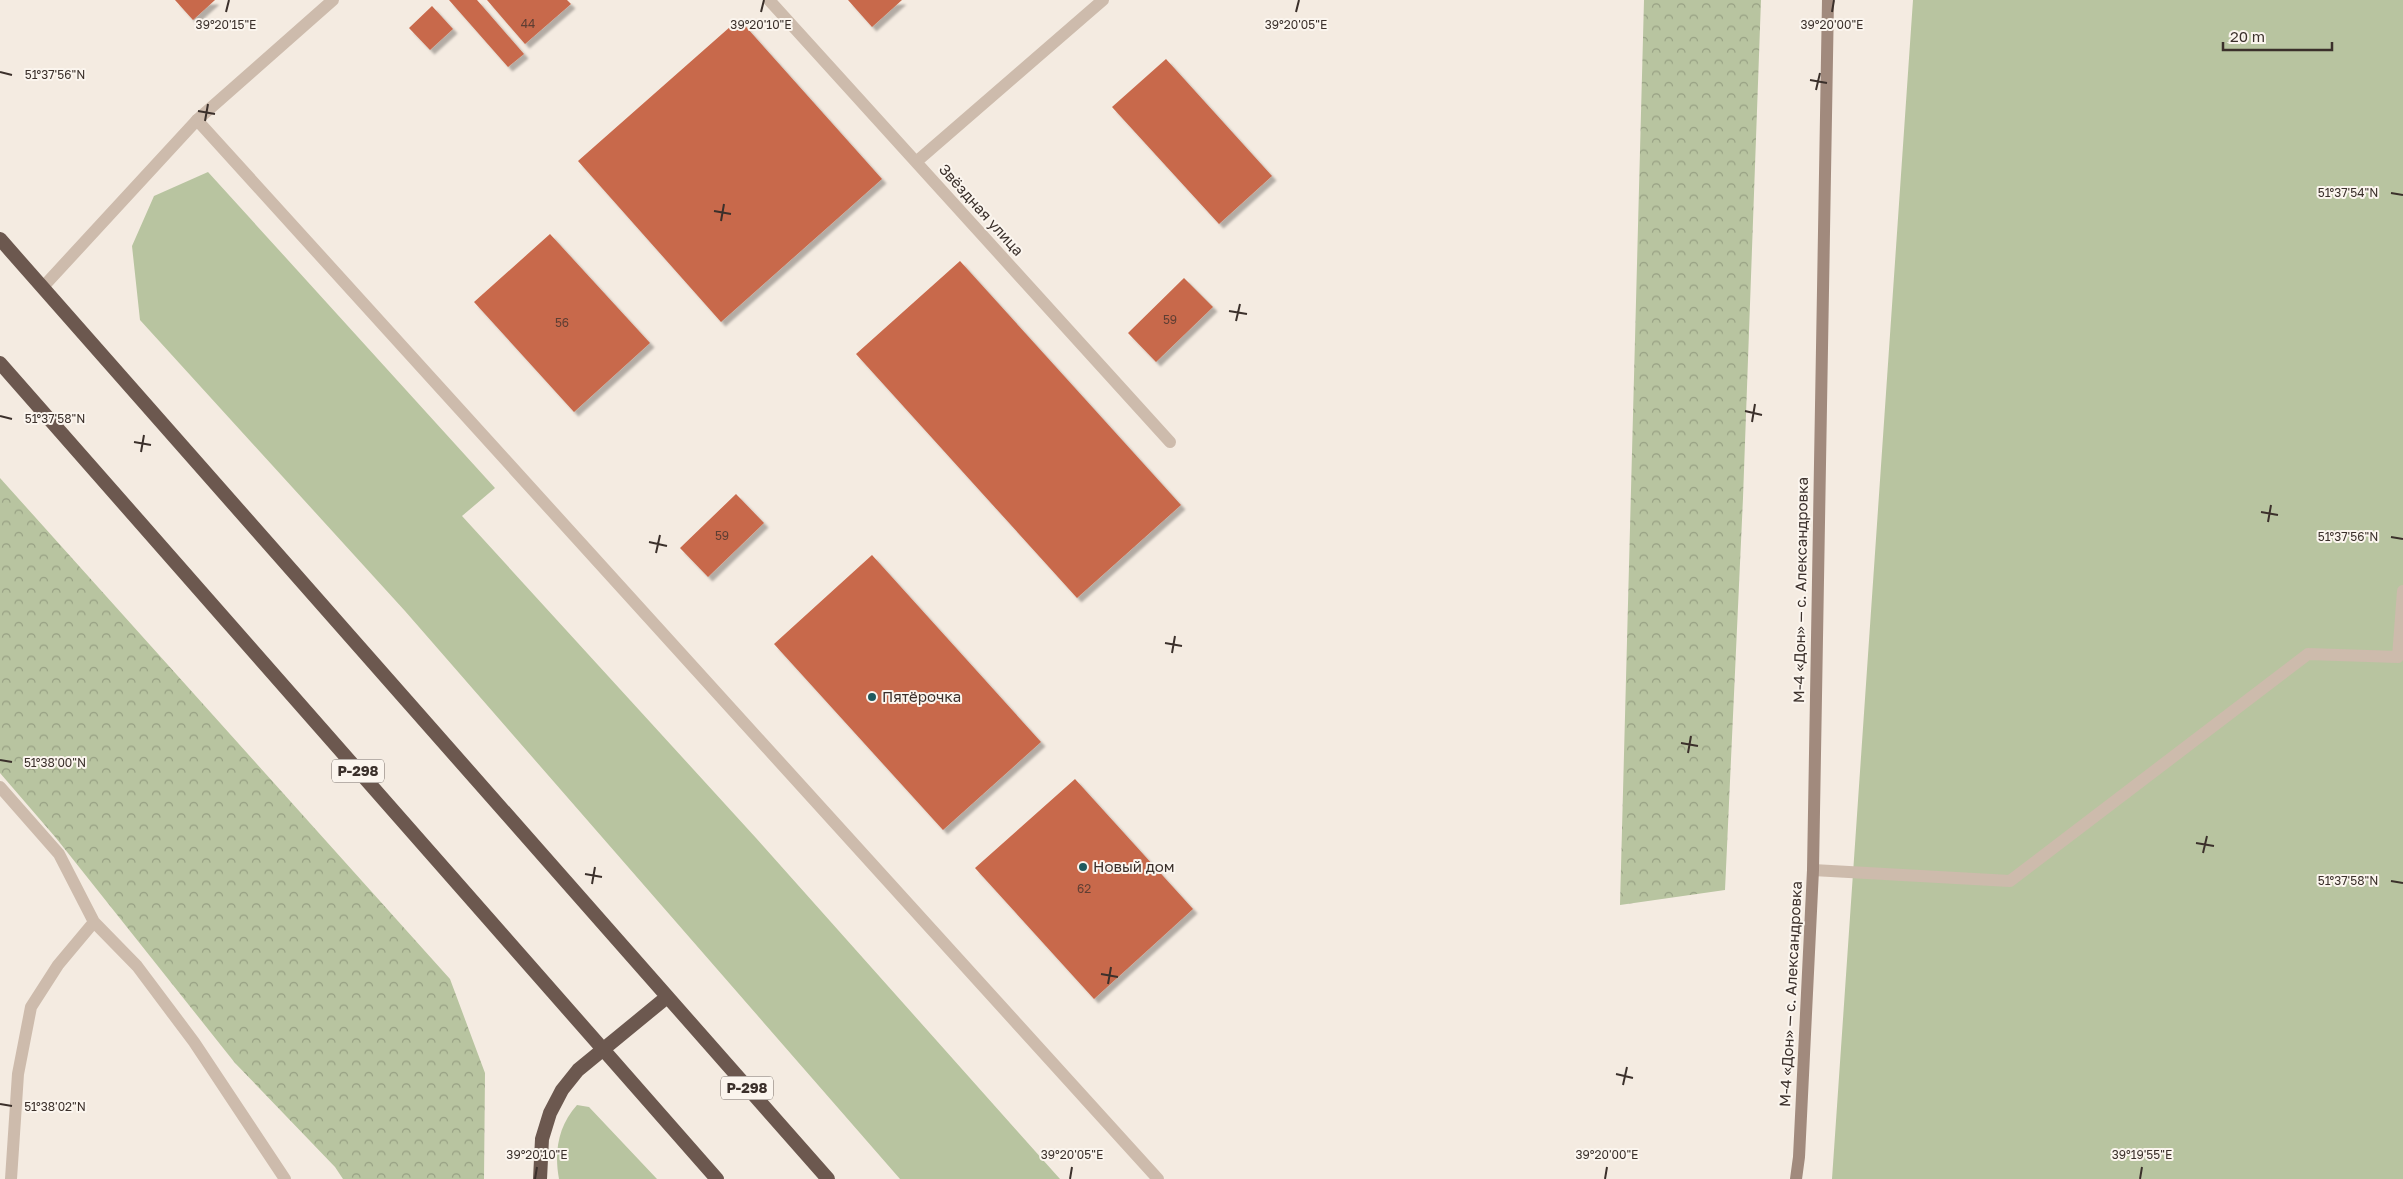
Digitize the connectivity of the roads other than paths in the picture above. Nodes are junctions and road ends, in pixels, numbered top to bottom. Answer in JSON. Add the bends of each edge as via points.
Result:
{"nodes":[{"id":1,"x":333,"y":0,"type":"edge"},
{"id":2,"x":769,"y":0,"type":"edge"},
{"id":3,"x":1103,"y":0,"type":"edge"},
{"id":4,"x":1828,"y":0,"type":"edge"},
{"id":5,"x":197,"y":120,"type":"junction"},
{"id":6,"x":916,"y":162,"type":"junction"},
{"id":7,"x":0,"y":239,"type":"edge"},
{"id":8,"x":42,"y":287,"type":"junction"},
{"id":9,"x":0,"y":363,"type":"edge"},
{"id":10,"x":1170,"y":442,"type":"dead end"},
{"id":11,"x":2403,"y":591,"type":"edge"},
{"id":12,"x":2401,"y":657,"type":"edge"},
{"id":13,"x":0,"y":787,"type":"edge"},
{"id":14,"x":1813,"y":870,"type":"junction"},
{"id":15,"x":94,"y":922,"type":"junction"},
{"id":16,"x":667,"y":997,"type":"junction"},
{"id":17,"x":604,"y":1051,"type":"junction"},
{"id":18,"x":11,"y":1179,"type":"edge"},
{"id":19,"x":285,"y":1179,"type":"edge"},
{"id":20,"x":540,"y":1179,"type":"edge"},
{"id":21,"x":717,"y":1179,"type":"edge"},
{"id":22,"x":828,"y":1179,"type":"edge"},
{"id":23,"x":1158,"y":1179,"type":"edge"},
{"id":24,"x":1796,"y":1179,"type":"edge"}],
"edges":[{"from":1,"to":5,"type":"street"},
{"from":2,"to":6,"type":"street","name":"Звёздная улица"},
{"from":3,"to":6,"type":"street"},
{"from":4,"to":14,"type":"main road","name":"М-4 «Дон» — с. Александровка"},
{"from":5,"to":8,"type":"street"},
{"from":5,"to":23,"type":"street"},
{"from":6,"to":10,"type":"street","name":"Звёздная улица"},
{"from":7,"to":8,"type":"highway","number":"Р-298"},
{"from":8,"to":16,"type":"highway","number":"Р-298"},
{"from":9,"to":17,"type":"highway","number":"Р-298"},
{"from":11,"to":12,"type":"street"},
{"from":12,"to":14,"type":"street","via":[[2308,654],[2010,881]]},
{"from":13,"to":15,"type":"street","via":[[59,854]]},
{"from":14,"to":24,"type":"main road","name":"М-4 «Дон» — с. Александровка"},
{"from":15,"to":18,"type":"street","via":[[58,965],[31,1007],[18,1074]]},
{"from":15,"to":19,"type":"street","via":[[137,966],[194,1042]]},
{"from":16,"to":17,"type":"highway"},
{"from":16,"to":22,"type":"highway","number":"Р-298"},
{"from":17,"to":20,"type":"highway","via":[[578,1070],[550,1113],[542,1139]]},
{"from":17,"to":21,"type":"highway","number":"Р-298"}]}
